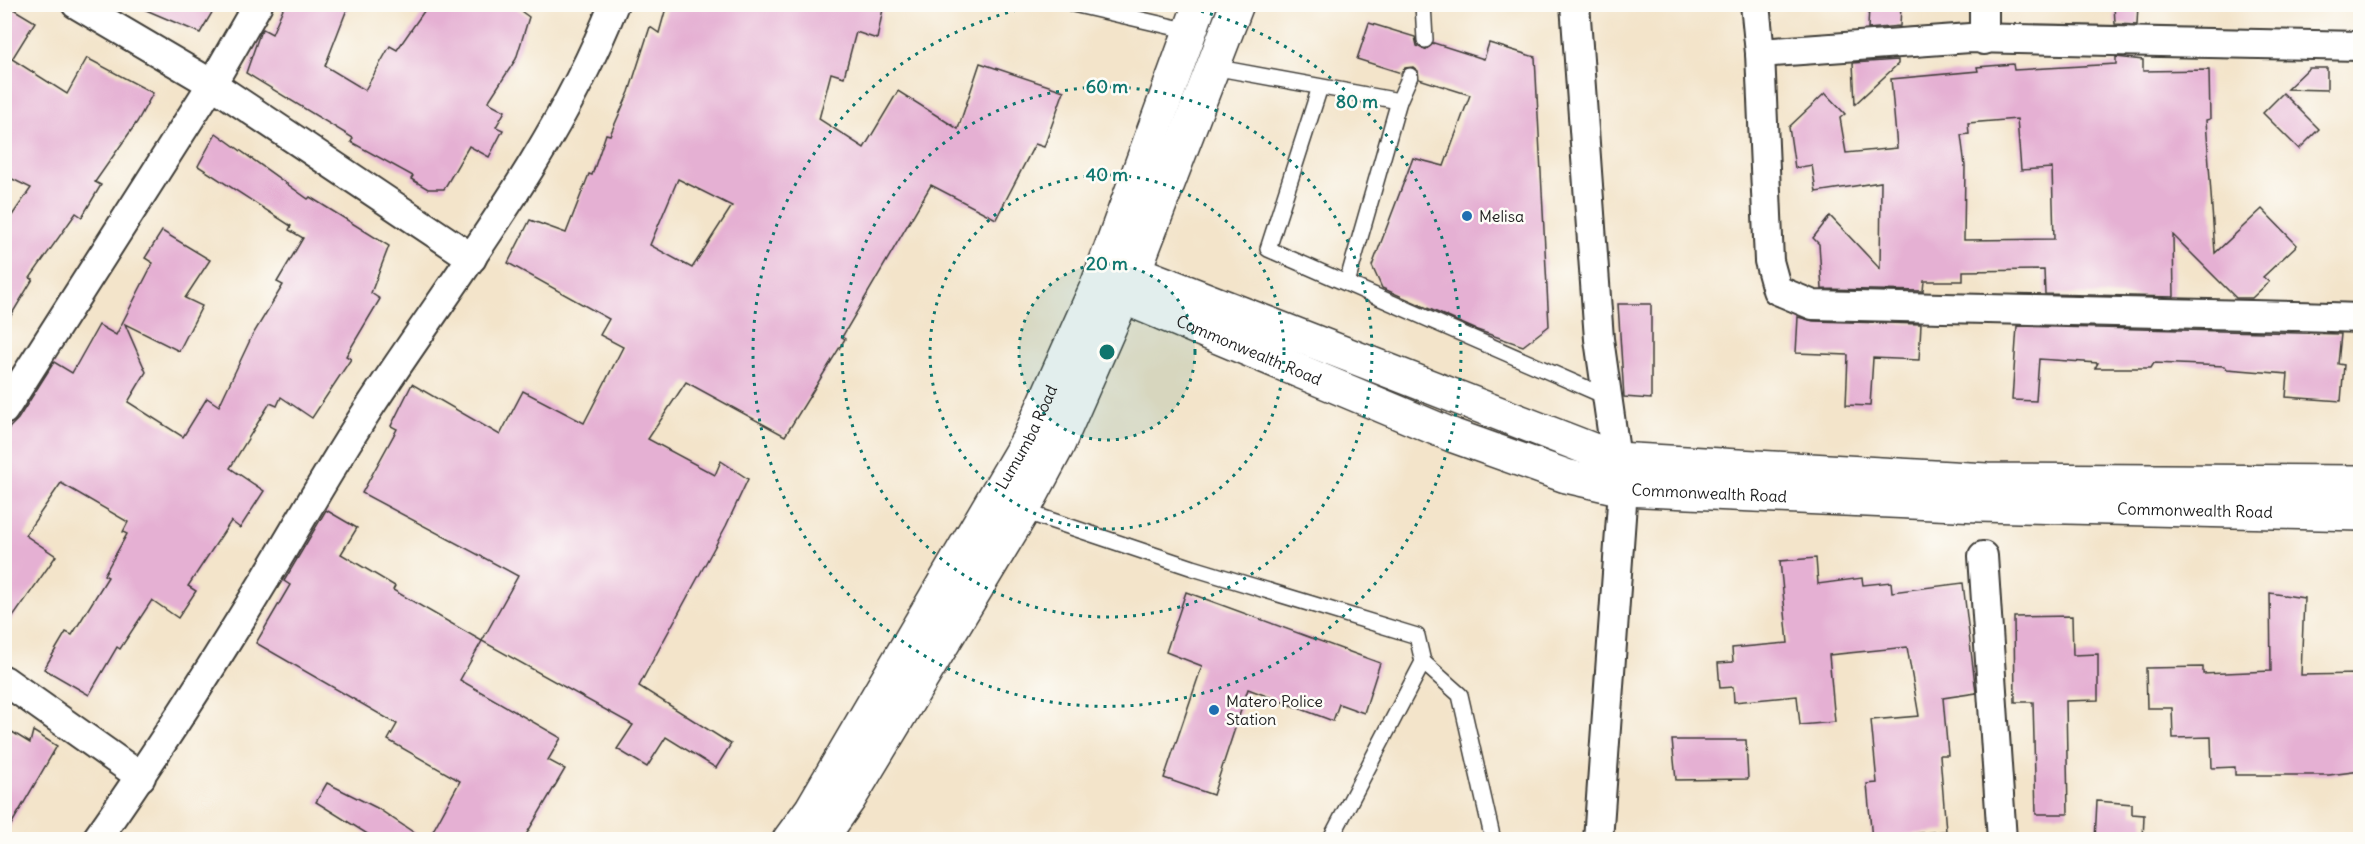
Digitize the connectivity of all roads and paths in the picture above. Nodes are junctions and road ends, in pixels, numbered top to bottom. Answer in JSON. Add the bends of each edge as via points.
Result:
{"nodes":[{"id":1,"x":76,"y":4,"type":"edge"},
{"id":2,"x":258,"y":4,"type":"edge"},
{"id":3,"x":615,"y":4,"type":"edge"},
{"id":4,"x":1073,"y":4,"type":"edge"},
{"id":5,"x":1237,"y":4,"type":"edge"},
{"id":6,"x":1423,"y":4,"type":"edge"},
{"id":7,"x":1575,"y":4,"type":"edge"},
{"id":8,"x":1755,"y":4,"type":"edge"},
{"id":9,"x":1984,"y":4,"type":"edge"},
{"id":10,"x":1195,"y":18,"type":"edge"},
{"id":11,"x":1425,"y":40,"type":"dead end"},
{"id":12,"x":1984,"y":40,"type":"junction"},
{"id":13,"x":2361,"y":46,"type":"edge"},
{"id":14,"x":1760,"y":53,"type":"junction"},
{"id":15,"x":1213,"y":67,"type":"junction"},
{"id":16,"x":1410,"y":76,"type":"dead end"},
{"id":17,"x":212,"y":84,"type":"junction"},
{"id":18,"x":1320,"y":87,"type":"junction"},
{"id":19,"x":1399,"y":102,"type":"junction"},
{"id":20,"x":472,"y":258,"type":"junction"},
{"id":21,"x":1115,"y":279,"type":"junction"},
{"id":22,"x":1347,"y":283,"type":"junction"},
{"id":23,"x":2361,"y":318,"type":"edge"},
{"id":24,"x":1607,"y":397,"type":"junction"},
{"id":25,"x":4,"y":410,"type":"edge"},
{"id":26,"x":1619,"y":474,"type":"junction"},
{"id":27,"x":2361,"y":482,"type":"edge"},
{"id":28,"x":1023,"y":511,"type":"junction"},
{"id":29,"x":2361,"y":514,"type":"edge"},
{"id":30,"x":1983,"y":555,"type":"dead end"},
{"id":31,"x":1423,"y":662,"type":"junction"},
{"id":32,"x":4,"y":680,"type":"edge"},
{"id":33,"x":141,"y":777,"type":"junction"},
{"id":34,"x":96,"y":840,"type":"edge"},
{"id":35,"x":789,"y":840,"type":"edge"},
{"id":36,"x":820,"y":840,"type":"edge"},
{"id":37,"x":1330,"y":840,"type":"edge"},
{"id":38,"x":1493,"y":840,"type":"edge"},
{"id":39,"x":1598,"y":840,"type":"edge"},
{"id":40,"x":2002,"y":840,"type":"edge"}],
"edges":[{"from":1,"to":17,"type":"street"},
{"from":2,"to":17,"type":"street"},
{"from":3,"to":20,"type":"street","via":[[563,116]]},
{"from":4,"to":10,"type":"lane"},
{"from":5,"to":15,"type":"main road","name":"Lumumba Road"},
{"from":6,"to":11,"type":"lane"},
{"from":7,"to":24,"type":"street","via":[[1599,339]]},
{"from":8,"to":14,"type":"street"},
{"from":9,"to":12,"type":"street"},
{"from":10,"to":21,"type":"main road","name":"Lumumba Road"},
{"from":12,"to":13,"type":"street","via":[[2065,38]]},
{"from":12,"to":14,"type":"street"},
{"from":14,"to":23,"type":"street","via":[[1769,261],[1777,290],[1813,305]]},
{"from":15,"to":18,"type":"lane"},
{"from":15,"to":21,"type":"main road","name":"Lumumba Road"},
{"from":16,"to":19,"type":"lane"},
{"from":17,"to":20,"type":"street"},
{"from":17,"to":25,"type":"street"},
{"from":18,"to":19,"type":"lane"},
{"from":18,"to":22,"type":"lane","via":[[1268,249]]},
{"from":19,"to":22,"type":"lane"},
{"from":20,"to":33,"type":"street","via":[[370,406]]},
{"from":21,"to":26,"type":"main road","name":"Commonwealth Road"},
{"from":21,"to":28,"type":"main road","name":"Lumumba Road","via":[[1057,447]]},
{"from":21,"to":35,"type":"main road","name":"Lumumba Road","via":[[1029,438],[812,810]]},
{"from":22,"to":24,"type":"lane"},
{"from":24,"to":26,"type":"street"},
{"from":26,"to":27,"type":"main road","name":"Commonwealth Road"},
{"from":26,"to":29,"type":"main road","name":"Commonwealth Road","via":[[1979,505]]},
{"from":26,"to":39,"type":"street"},
{"from":28,"to":31,"type":"lane","via":[[1417,636]]},
{"from":28,"to":36,"type":"main road","name":"Lumumba Road","via":[[849,799]]},
{"from":30,"to":40,"type":"street"},
{"from":31,"to":37,"type":"lane"},
{"from":31,"to":38,"type":"lane","via":[[1460,695]]},
{"from":32,"to":33,"type":"street"},
{"from":33,"to":34,"type":"street"}]}
